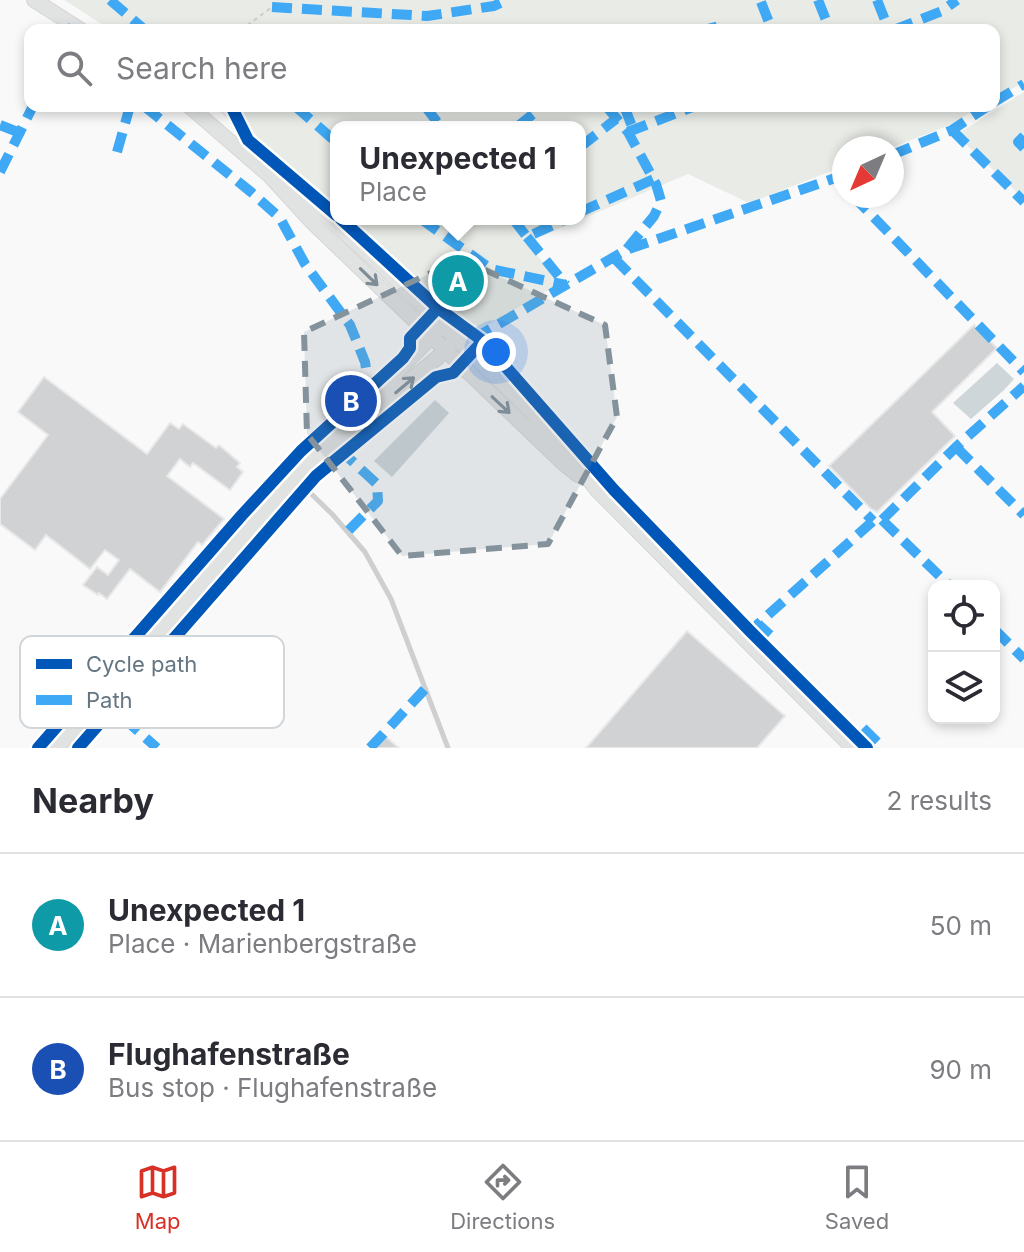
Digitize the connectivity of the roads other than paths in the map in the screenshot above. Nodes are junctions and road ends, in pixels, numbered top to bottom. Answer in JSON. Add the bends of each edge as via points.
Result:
{"nodes":[{"id":1,"x":34,"y":0,"type":"edge"},
{"id":2,"x":72,"y":24,"type":"edge"},
{"id":3,"x":196,"y":112,"type":"edge"},
{"id":4,"x":270,"y":176,"type":"junction"},
{"id":5,"x":330,"y":219,"type":"edge"},
{"id":6,"x":337,"y":225,"type":"edge"},
{"id":7,"x":443,"y":325,"type":"junction"},
{"id":8,"x":431,"y":337,"type":"junction"},
{"id":9,"x":455,"y":337,"type":"junction"},
{"id":10,"x":445,"y":351,"type":"junction"},
{"id":11,"x":315,"y":458,"type":"junction"},
{"id":12,"x":295,"y":478,"type":"junction"},
{"id":13,"x":597,"y":490,"type":"junction"},
{"id":14,"x":156,"y":636,"type":"edge"},
{"id":15,"x":75,"y":728,"type":"edge"},
{"id":16,"x":57,"y":748,"type":"edge"},
{"id":17,"x":448,"y":748,"type":"edge"},
{"id":18,"x":853,"y":748,"type":"edge"}],
"edges":[{"from":1,"to":2,"type":"main road"},
{"from":3,"to":4,"type":"main road"},
{"from":4,"to":5,"type":"main road"},
{"from":4,"to":8,"type":"main road","one_way":true},
{"from":6,"to":7,"type":"main road"},
{"from":7,"to":8,"type":"main road"},
{"from":7,"to":9,"type":"main road"},
{"from":8,"to":10,"type":"main road"},
{"from":8,"to":11,"type":"main road"},
{"from":9,"to":10,"type":"main road"},
{"from":9,"to":13,"type":"main road","via":[[527,407]]},
{"from":11,"to":10,"type":"main road","one_way":true},
{"from":10,"to":13,"type":"main road","one_way":true},
{"from":11,"to":12,"type":"main road"},
{"from":12,"to":14,"type":"main road"},
{"from":12,"to":17,"type":"lane","via":[[365,552],[391,599]]},
{"from":13,"to":18,"type":"main road"},
{"from":15,"to":16,"type":"main road"}]}
